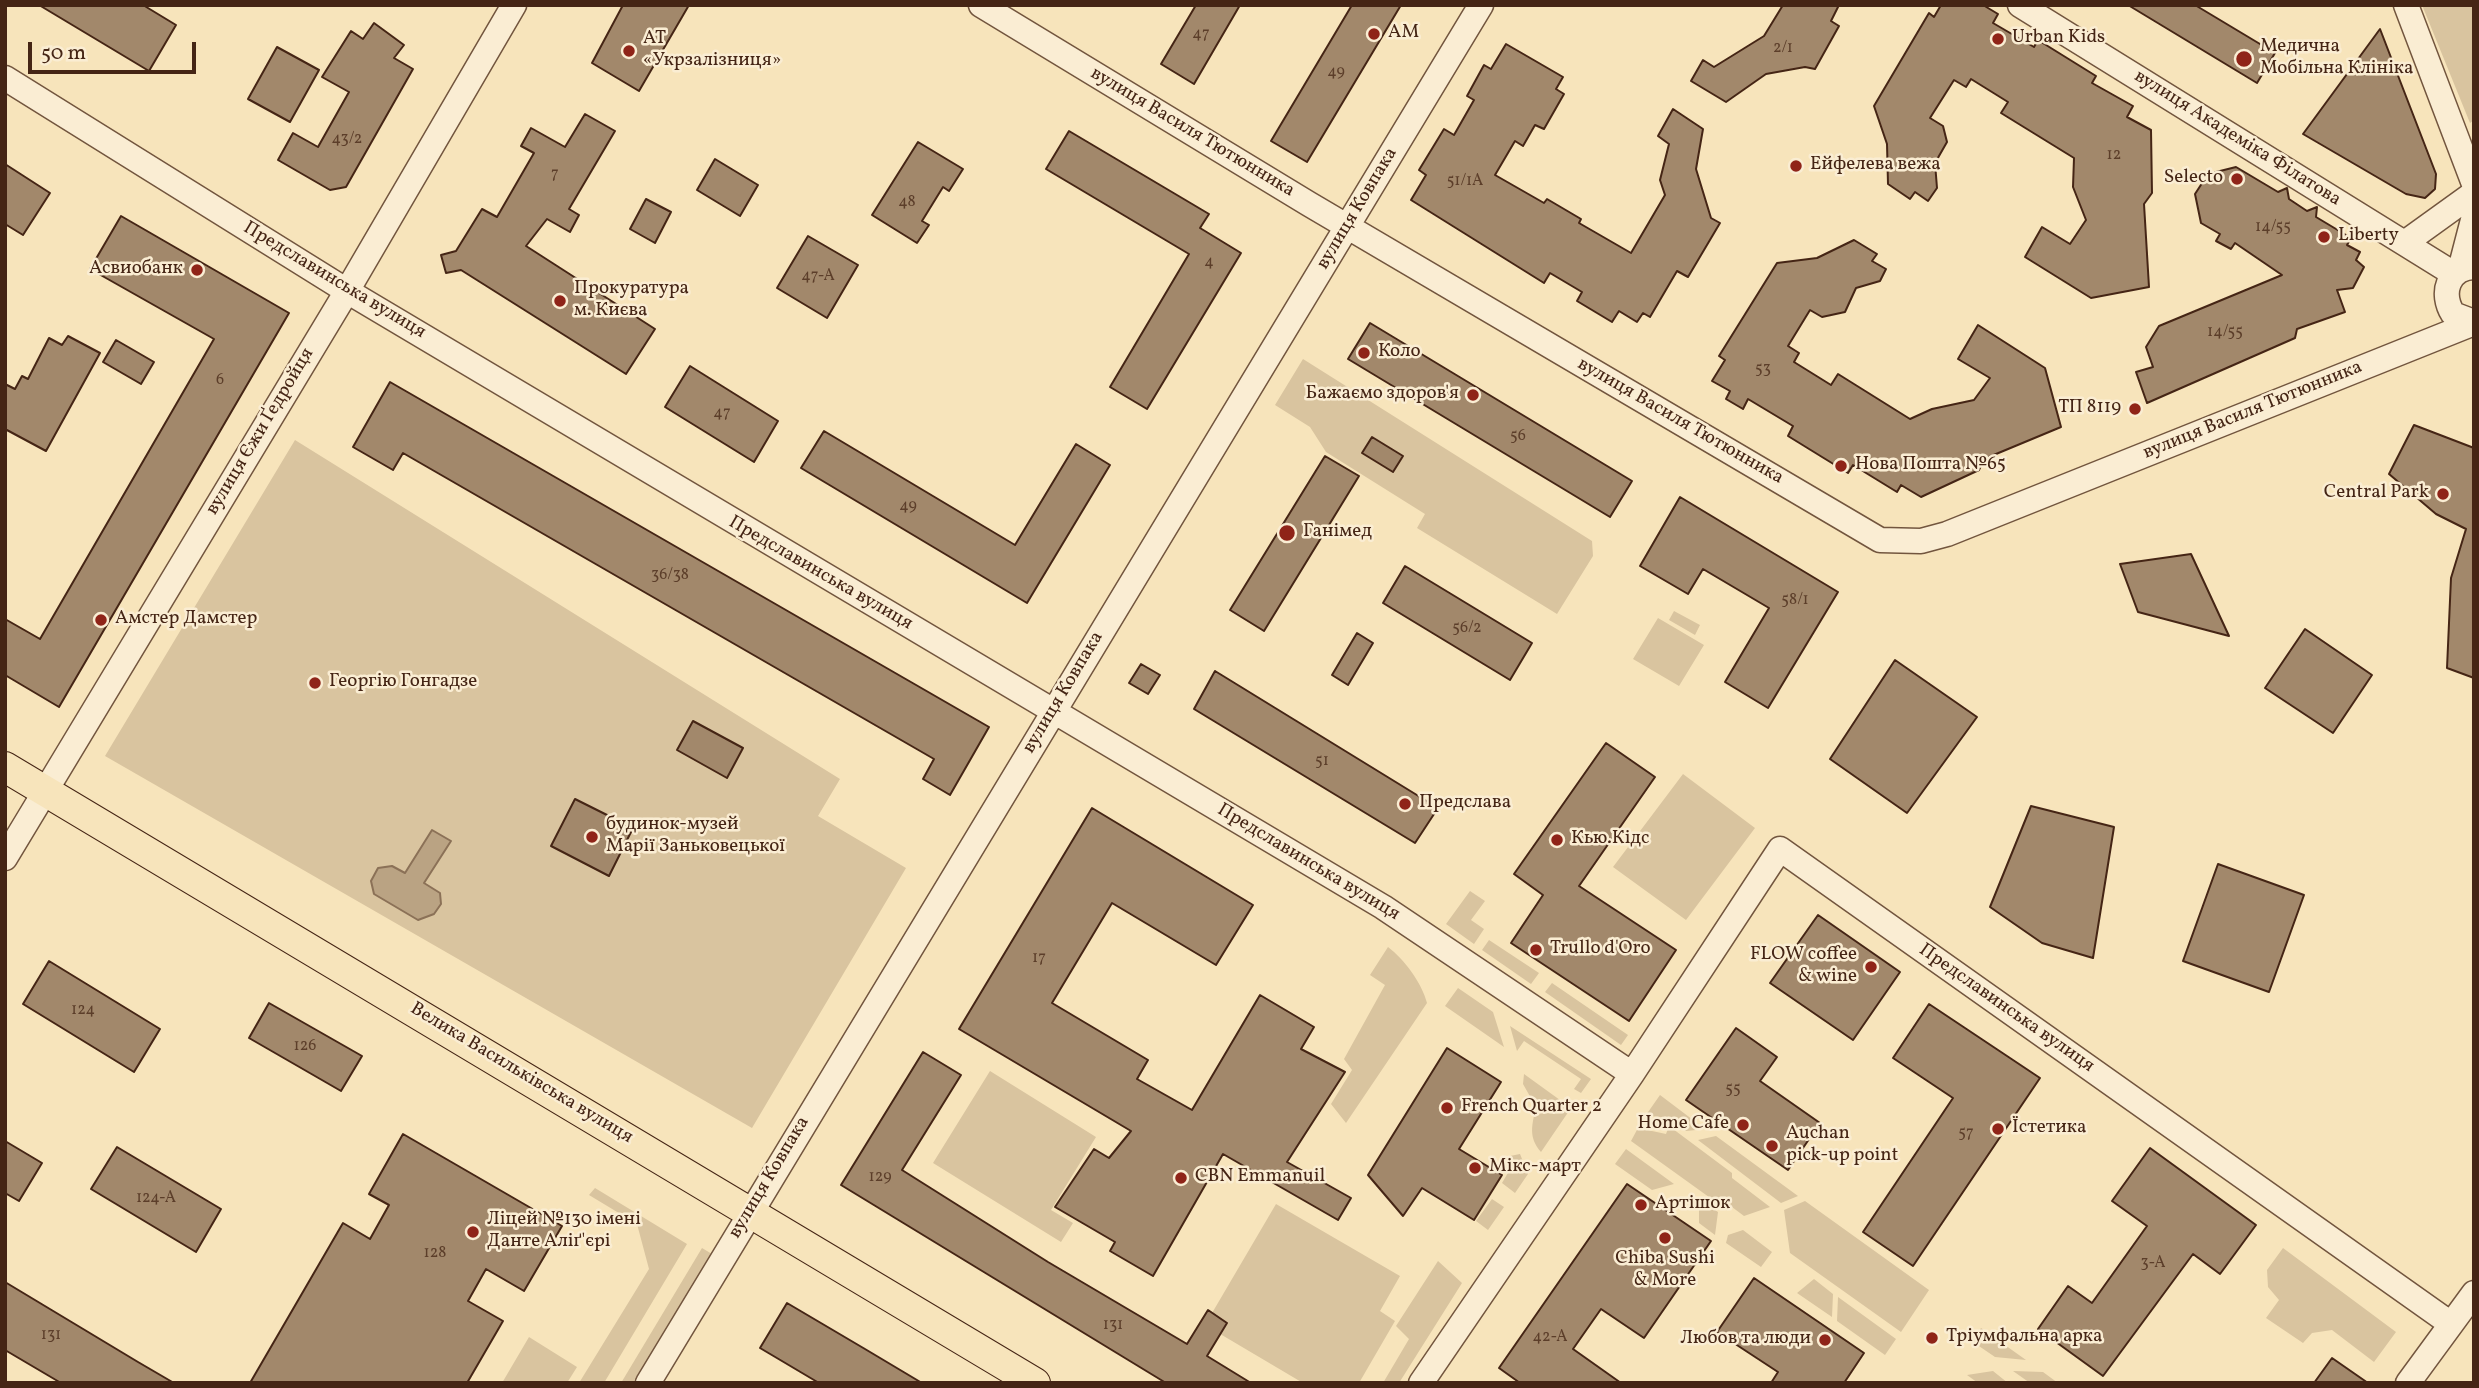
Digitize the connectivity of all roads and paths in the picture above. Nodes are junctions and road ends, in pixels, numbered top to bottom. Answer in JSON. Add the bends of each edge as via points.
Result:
{"nodes":[{"id":1,"x":514,"y":5,"type":"edge"},
{"id":2,"x":981,"y":5,"type":"edge"},
{"id":3,"x":1481,"y":5,"type":"edge"},
{"id":4,"x":2020,"y":5,"type":"edge"},
{"id":5,"x":2406,"y":5,"type":"edge"},
{"id":6,"x":5,"y":78,"type":"edge"},
{"id":7,"x":2474,"y":184,"type":"edge"},
{"id":8,"x":2474,"y":193,"type":"edge"},
{"id":9,"x":2474,"y":215,"type":"edge"},
{"id":10,"x":1347,"y":227,"type":"junction"},
{"id":11,"x":2406,"y":242,"type":"junction"},
{"id":12,"x":2463,"y":270,"type":"edge"},
{"id":13,"x":347,"y":291,"type":"junction"},
{"id":14,"x":2448,"y":306,"type":"junction"},
{"id":15,"x":2474,"y":323,"type":"edge"},
{"id":16,"x":2424,"y":342,"type":"junction"},
{"id":17,"x":1054,"y":710,"type":"junction"},
{"id":18,"x":5,"y":767,"type":"edge"},
{"id":19,"x":44,"y":790,"type":"junction"},
{"id":20,"x":5,"y":858,"type":"edge"},
{"id":21,"x":1632,"y":1074,"type":"junction"},
{"id":22,"x":751,"y":1210,"type":"junction"},
{"id":23,"x":2474,"y":1293,"type":"edge"},
{"id":24,"x":2451,"y":1324,"type":"junction"},
{"id":25,"x":648,"y":1383,"type":"edge"},
{"id":26,"x":1035,"y":1383,"type":"edge"},
{"id":27,"x":1421,"y":1383,"type":"edge"},
{"id":28,"x":2408,"y":1383,"type":"edge"}],
"edges":[{"from":1,"to":13,"type":"street","name":"вулиця Єжи Ґедройця"},
{"from":2,"to":10,"type":"street","name":"вулиця Василя Тютюнника"},
{"from":3,"to":10,"type":"street","name":"вулиця Ковпака"},
{"from":4,"to":11,"type":"street","name":"вулиця Академіка Філатова"},
{"from":5,"to":7,"type":"street"},
{"from":6,"to":13,"type":"street","name":"Предславинська вулиця"},
{"from":8,"to":11,"type":"street"},
{"from":9,"to":12,"type":"street"},
{"from":10,"to":16,"type":"street","name":"вулиця Василя Тютюнника","via":[[1880,540],[1900,542],[1947,534]]},
{"from":10,"to":17,"type":"street","name":"вулиця Ковпака"},
{"from":11,"to":12,"type":"street","name":"вулиця Академіка Філатова"},
{"from":12,"to":14,"type":"street","via":[[2446,289]]},
{"from":13,"to":17,"type":"street","name":"Предславинська вулиця"},
{"from":13,"to":19,"type":"street","name":"вулиця Єжи Ґедройця"},
{"from":14,"to":15,"type":"street","via":[[2460,319]]},
{"from":14,"to":16,"type":"street"},
{"from":15,"to":16,"type":"street","name":"вулиця Василя Тютюнника"},
{"from":17,"to":21,"type":"street","name":"Предславинська вулиця","via":[[1383,907]]},
{"from":17,"to":22,"type":"street","name":"вулиця Ковпака"},
{"from":18,"to":19,"type":"main road","name":"Велика Васильківська вулиця"},
{"from":19,"to":20,"type":"street","name":"вулиця Єжи Ґедройця"},
{"from":19,"to":22,"type":"main road","name":"Велика Васильківська вулиця"},
{"from":21,"to":24,"type":"street","name":"Предславинська вулиця","via":[[1780,849]]},
{"from":21,"to":27,"type":"street","name":"Предславинська вулиця"},
{"from":22,"to":25,"type":"street","name":"вулиця Ковпака"},
{"from":22,"to":26,"type":"main road","name":"Велика Васильківська вулиця"},
{"from":23,"to":24,"type":"street"},
{"from":24,"to":28,"type":"street"}]}
